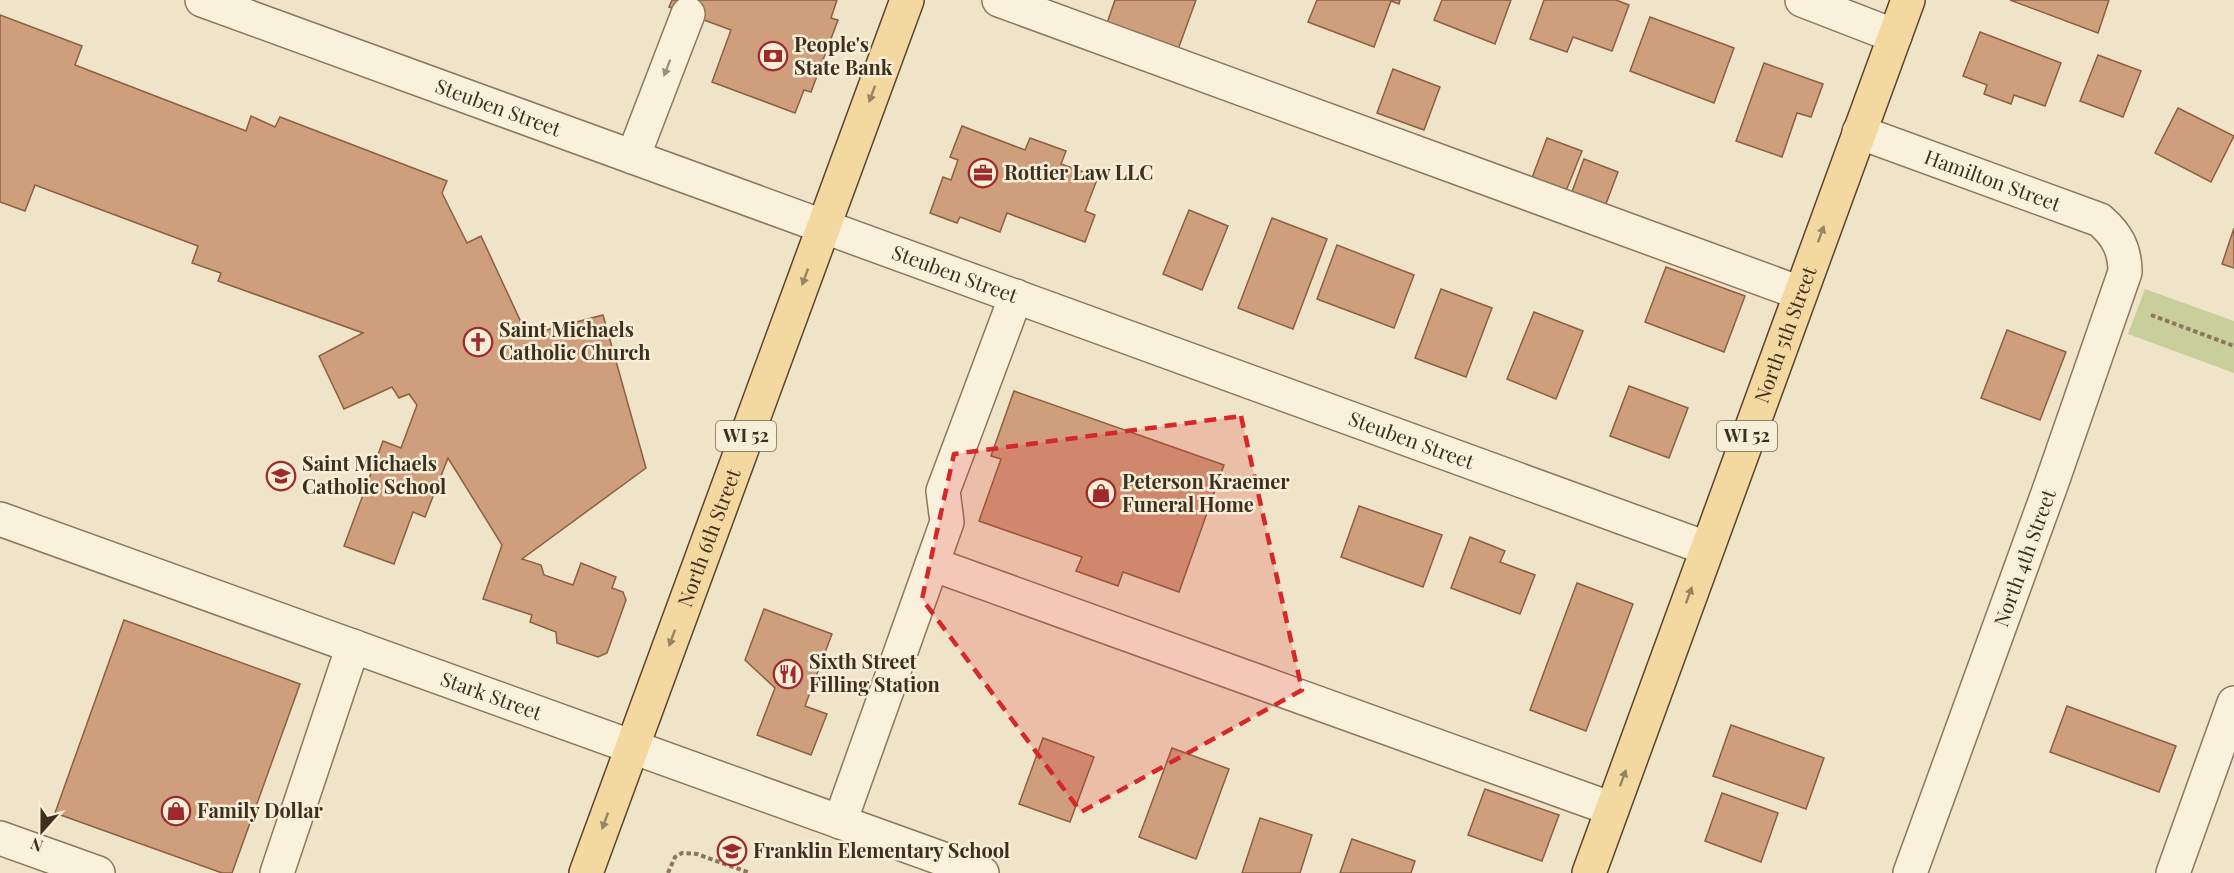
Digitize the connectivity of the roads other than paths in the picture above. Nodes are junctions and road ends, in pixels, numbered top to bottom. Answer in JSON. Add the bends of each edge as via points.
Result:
{"nodes":[{"id":1,"x":202,"y":0,"type":"edge"},
{"id":2,"x":907,"y":0,"type":"edge"},
{"id":3,"x":999,"y":0,"type":"edge"},
{"id":4,"x":1802,"y":0,"type":"edge"},
{"id":5,"x":1908,"y":0,"type":"edge"},
{"id":6,"x":688,"y":14,"type":"dead end"},
{"id":7,"x":1895,"y":36,"type":"junction"},
{"id":8,"x":1859,"y":132,"type":"junction"},
{"id":9,"x":633,"y":157,"type":"junction"},
{"id":10,"x":823,"y":226,"type":"junction"},
{"id":11,"x":2119,"y":242,"type":"joint"},
{"id":12,"x":1800,"y":293,"type":"junction"},
{"id":13,"x":1016,"y":296,"type":"junction"},
{"id":14,"x":0,"y":519,"type":"edge"},
{"id":15,"x":1706,"y":548,"type":"junction"},
{"id":16,"x":932,"y":564,"type":"junction"},
{"id":17,"x":353,"y":646,"type":"junction"},
{"id":18,"x":2234,"y":702,"type":"edge"},
{"id":19,"x":632,"y":747,"type":"junction"},
{"id":20,"x":1612,"y":809,"type":"junction"},
{"id":21,"x":840,"y":822,"type":"junction"},
{"id":22,"x":0,"y":838,"type":"edge"},
{"id":23,"x":914,"y":861,"type":"edge"},
{"id":24,"x":98,"y":873,"type":"edge"},
{"id":25,"x":277,"y":873,"type":"edge"},
{"id":26,"x":586,"y":873,"type":"edge"},
{"id":27,"x":982,"y":873,"type":"edge"},
{"id":28,"x":1589,"y":873,"type":"edge"},
{"id":29,"x":1910,"y":873,"type":"edge"},
{"id":30,"x":2173,"y":873,"type":"edge"}],
"edges":[{"from":1,"to":9,"type":"street","name":"Steuben Street"},
{"from":2,"to":10,"type":"main road","name":"North 6th Street","number":"WI 52","one_way":true},
{"from":3,"to":12,"type":"street"},
{"from":4,"to":7,"type":"street"},
{"from":5,"to":7,"type":"main road","name":"North 5th Street","number":"WI 52"},
{"from":6,"to":9,"type":"street","one_way":true},
{"from":7,"to":8,"type":"main road","name":"North 5th Street","number":"WI 52"},
{"from":8,"to":11,"type":"street","name":"Hamilton Street","via":[[2072,208],[2100,220]]},
{"from":12,"to":8,"type":"main road","name":"North 5th Street","number":"WI 52","one_way":true},
{"from":9,"to":10,"type":"street","name":"Steuben Street"},
{"from":10,"to":13,"type":"street","name":"Steuben Street"},
{"from":10,"to":19,"type":"main road","name":"North 6th Street","number":"WI 52","one_way":true},
{"from":11,"to":29,"type":"street","name":"North 4th Street","via":[[2125,254],[2125,272]]},
{"from":12,"to":15,"type":"main road","name":"North 5th Street","number":"WI 52"},
{"from":13,"to":15,"type":"street","name":"Steuben Street"},
{"from":13,"to":16,"type":"street","via":[[943,491],[947,522]]},
{"from":14,"to":17,"type":"street","name":"Stark Street"},
{"from":20,"to":15,"type":"main road","name":"North 5th Street","number":"WI 52","one_way":true},
{"from":16,"to":20,"type":"street"},
{"from":16,"to":21,"type":"street"},
{"from":17,"to":19,"type":"street","name":"Stark Street"},
{"from":17,"to":25,"type":"street"},
{"from":18,"to":30,"type":"street"},
{"from":19,"to":21,"type":"street","name":"Stark Street"},
{"from":19,"to":26,"type":"main road","name":"North 6th Street","number":"WI 52","one_way":true},
{"from":20,"to":28,"type":"main road","name":"North 5th Street","number":"WI 52"},
{"from":21,"to":23,"type":"street","name":"Stark Street"},
{"from":22,"to":24,"type":"street"},
{"from":23,"to":27,"type":"street","name":"Stark Street"}]}
